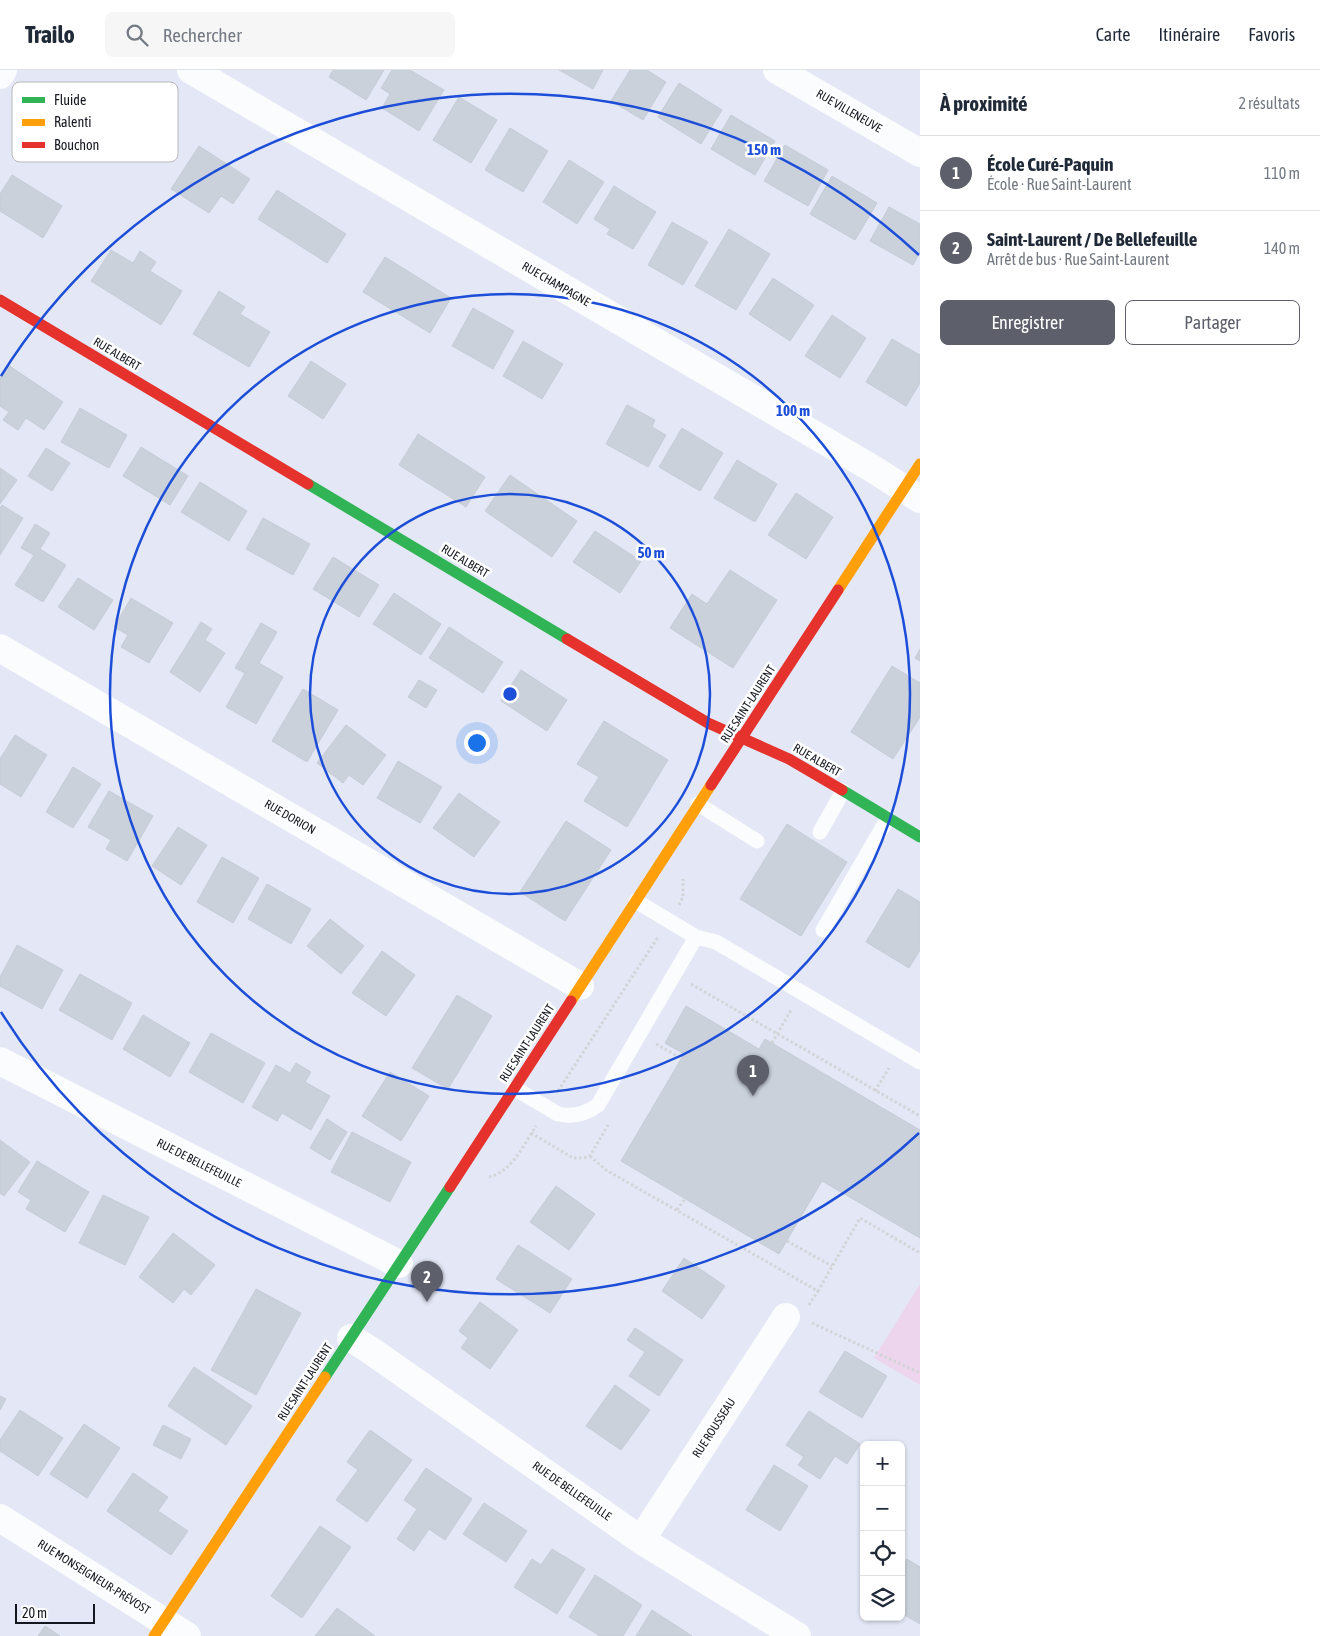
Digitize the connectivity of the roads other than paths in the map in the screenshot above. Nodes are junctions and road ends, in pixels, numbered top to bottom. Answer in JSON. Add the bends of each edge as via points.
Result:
{"nodes":[{"id":1,"x":3,"y":70,"type":"edge"},
{"id":2,"x":191,"y":70,"type":"edge"},
{"id":3,"x":778,"y":70,"type":"edge"},
{"id":4,"x":0,"y":75,"type":"edge"},
{"id":5,"x":920,"y":153,"type":"edge"},
{"id":6,"x":0,"y":300,"type":"edge"},
{"id":7,"x":920,"y":464,"type":"edge"},
{"id":8,"x":912,"y":494,"type":"edge"},
{"id":9,"x":0,"y":648,"type":"edge"},
{"id":10,"x":742,"y":738,"type":"junction"},
{"id":11,"x":843,"y":791,"type":"junction"},
{"id":12,"x":698,"y":804,"type":"junction"},
{"id":13,"x":888,"y":818,"type":"junction"},
{"id":14,"x":820,"y":832,"type":"dead end"},
{"id":15,"x":920,"y":837,"type":"edge"},
{"id":16,"x":757,"y":842,"type":"dead end"},
{"id":17,"x":636,"y":901,"type":"junction"},
{"id":18,"x":823,"y":930,"type":"dead end"},
{"id":19,"x":696,"y":937,"type":"junction"},
{"id":20,"x":580,"y":986,"type":"junction"},
{"id":21,"x":0,"y":1061,"type":"edge"},
{"id":22,"x":920,"y":1062,"type":"edge"},
{"id":23,"x":514,"y":1088,"type":"junction"},
{"id":24,"x":399,"y":1264,"type":"junction"},
{"id":25,"x":786,"y":1317,"type":"road end"},
{"id":26,"x":350,"y":1338,"type":"junction"},
{"id":27,"x":0,"y":1518,"type":"edge"},
{"id":28,"x":641,"y":1540,"type":"junction"},
{"id":29,"x":159,"y":1628,"type":"edge"},
{"id":30,"x":187,"y":1636,"type":"edge"},
{"id":31,"x":797,"y":1636,"type":"edge"}],
"edges":[{"from":1,"to":4,"type":"street"},
{"from":2,"to":8,"type":"street","name":"RUE CHAMPAGNE"},
{"from":3,"to":5,"type":"street","name":"RUE VILLENEUVE"},
{"from":6,"to":10,"type":"street","name":"RUE ALBERT","via":[[708,723]]},
{"from":7,"to":8,"type":"street","name":"RUE SAINT-LAURENT"},
{"from":8,"to":10,"type":"street","name":"RUE SAINT-LAURENT"},
{"from":9,"to":20,"type":"street","name":"RUE DORION"},
{"from":10,"to":11,"type":"street","name":"RUE ALBERT","via":[[789,759]]},
{"from":10,"to":12,"type":"street","name":"RUE SAINT-LAURENT"},
{"from":11,"to":13,"type":"street","name":"RUE ALBERT"},
{"from":11,"to":14,"type":"lane"},
{"from":12,"to":16,"type":"lane"},
{"from":12,"to":17,"type":"street","name":"RUE SAINT-LAURENT"},
{"from":13,"to":15,"type":"street","name":"RUE ALBERT"},
{"from":13,"to":18,"type":"lane"},
{"from":17,"to":19,"type":"lane"},
{"from":17,"to":20,"type":"street","name":"RUE SAINT-LAURENT"},
{"from":19,"to":22,"type":"lane","via":[[716,942]]},
{"from":19,"to":23,"type":"lane","via":[[598,1104],[584,1113],[565,1116]]},
{"from":20,"to":23,"type":"street","name":"RUE SAINT-LAURENT"},
{"from":21,"to":24,"type":"street","name":"RUE DE BELLEFEUILLE"},
{"from":23,"to":24,"type":"street","name":"RUE SAINT-LAURENT"},
{"from":24,"to":26,"type":"street","name":"RUE SAINT-LAURENT"},
{"from":25,"to":28,"type":"street","name":"RUE ROUSSEAU"},
{"from":26,"to":28,"type":"street","name":"RUE DE BELLEFEUILLE"},
{"from":26,"to":29,"type":"street","name":"RUE SAINT-LAURENT"},
{"from":27,"to":29,"type":"street","name":"RUE MONSEIGNEUR-PRÉVOST"},
{"from":28,"to":31,"type":"street","name":"RUE DE BELLEFEUILLE"},
{"from":29,"to":30,"type":"street","name":"RUE MONSEIGNEUR-PRÉVOST"}]}
